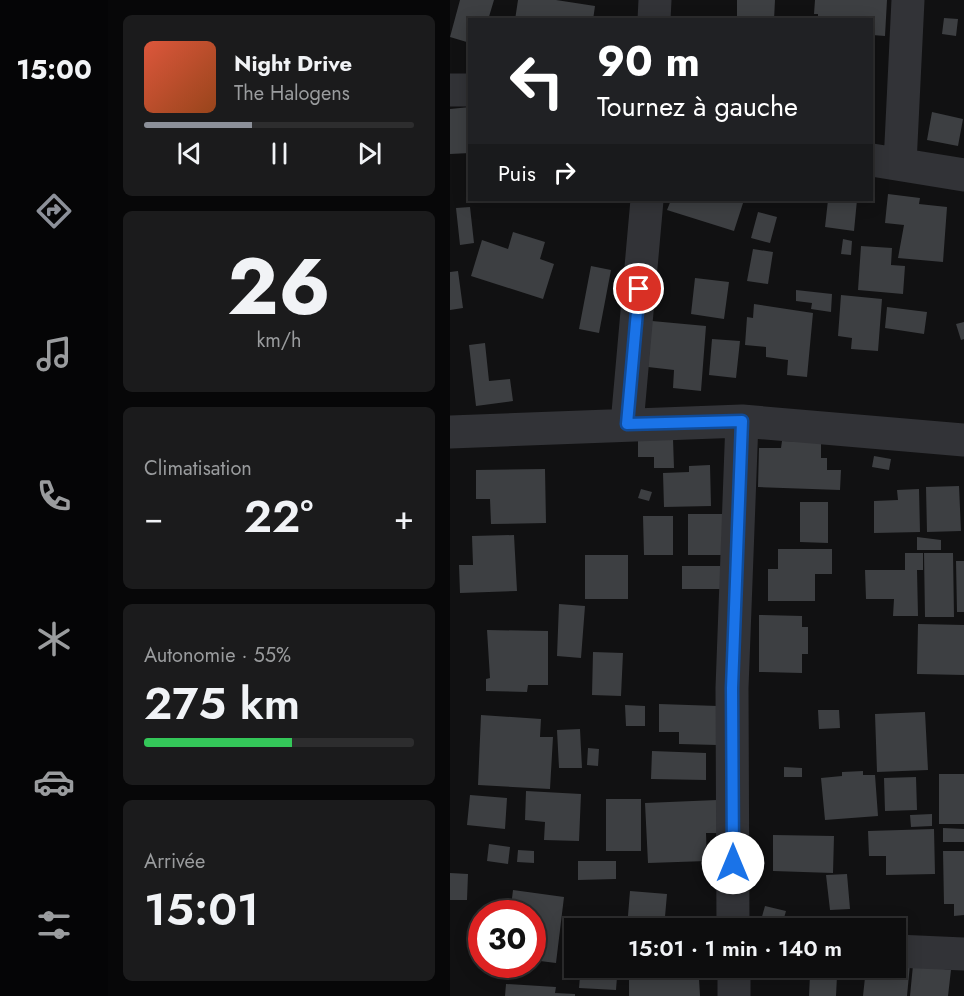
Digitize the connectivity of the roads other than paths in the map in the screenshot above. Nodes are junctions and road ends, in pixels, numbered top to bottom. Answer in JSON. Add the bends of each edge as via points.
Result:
{"nodes":[{"id":1,"x":655,"y":0,"type":"edge"},
{"id":2,"x":908,"y":0,"type":"edge"},
{"id":3,"x":654,"y":18,"type":"edge"},
{"id":4,"x":450,"y":90,"type":"edge"},
{"id":5,"x":468,"y":90,"type":"edge"},
{"id":6,"x":886,"y":162,"type":"edge"},
{"id":7,"x":964,"y":175,"type":"edge"},
{"id":8,"x":647,"y":201,"type":"edge"},
{"id":9,"x":742,"y":421,"type":"junction"},
{"id":10,"x":627,"y":424,"type":"junction"},
{"id":11,"x":450,"y":432,"type":"edge"},
{"id":12,"x":964,"y":440,"type":"edge"},
{"id":13,"x":733,"y":918,"type":"edge"},
{"id":14,"x":906,"y":951,"type":"edge"},
{"id":15,"x":964,"y":954,"type":"edge"},
{"id":16,"x":734,"y":978,"type":"edge"},
{"id":17,"x":734,"y":996,"type":"edge"}],
"edges":[{"from":1,"to":3,"type":"street"},
{"from":2,"to":6,"type":"street"},
{"from":4,"to":5,"type":"street"},
{"from":6,"to":7,"type":"street"},
{"from":8,"to":10,"type":"street"},
{"from":9,"to":10,"type":"street"},
{"from":9,"to":12,"type":"street"},
{"from":9,"to":13,"type":"street","via":[[732,688]]},
{"from":10,"to":11,"type":"street"},
{"from":14,"to":15,"type":"street"},
{"from":16,"to":17,"type":"street"}]}
